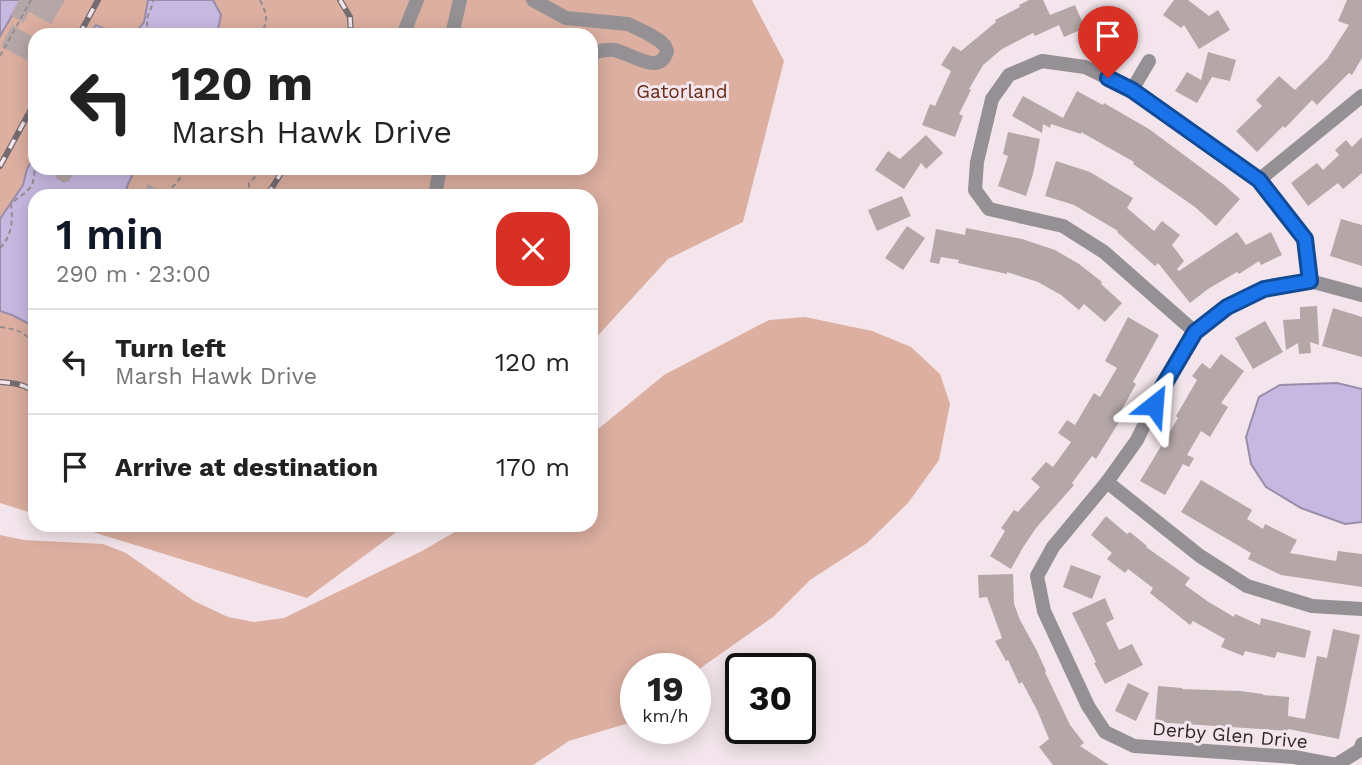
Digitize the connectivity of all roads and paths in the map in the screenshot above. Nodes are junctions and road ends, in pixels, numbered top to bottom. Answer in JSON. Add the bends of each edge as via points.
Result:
{"nodes":[{"id":1,"x":31,"y":0,"type":"edge"},
{"id":2,"x":153,"y":0,"type":"edge"},
{"id":3,"x":260,"y":0,"type":"edge"},
{"id":4,"x":417,"y":0,"type":"edge"},
{"id":5,"x":460,"y":0,"type":"edge"},
{"id":6,"x":533,"y":0,"type":"edge"},
{"id":7,"x":146,"y":28,"type":"edge"},
{"id":8,"x":265,"y":28,"type":"edge"},
{"id":9,"x":407,"y":28,"type":"edge"},
{"id":10,"x":454,"y":28,"type":"edge"},
{"id":11,"x":598,"y":52,"type":"edge"},
{"id":12,"x":0,"y":56,"type":"edge"},
{"id":13,"x":1149,"y":61,"type":"dead end"},
{"id":14,"x":1132,"y":90,"type":"junction"},
{"id":15,"x":1362,"y":96,"type":"edge"},
{"id":16,"x":182,"y":175,"type":"edge"},
{"id":17,"x":1259,"y":180,"type":"junction"},
{"id":18,"x":169,"y":189,"type":"edge"},
{"id":19,"x":28,"y":190,"type":"edge"},
{"id":20,"x":0,"y":247,"type":"edge"},
{"id":21,"x":1310,"y":281,"type":"junction"},
{"id":22,"x":1362,"y":295,"type":"edge"},
{"id":23,"x":0,"y":327,"type":"edge"},
{"id":24,"x":1195,"y":332,"type":"junction"},
{"id":25,"x":28,"y":337,"type":"edge"},
{"id":26,"x":1107,"y":482,"type":"junction"},
{"id":27,"x":1362,"y":609,"type":"edge"},
{"id":28,"x":1362,"y":744,"type":"edge"}],
"edges":[{"from":1,"to":12,"type":"path"},
{"from":2,"to":7,"type":"path"},
{"from":3,"to":8,"type":"path","via":[[266,12]]},
{"from":4,"to":9,"type":"street"},
{"from":5,"to":10,"type":"street"},
{"from":6,"to":11,"type":"street","via":[[566,18],[628,24],[660,41],[667,51],[664,60],[656,64],[617,50]]},
{"from":13,"to":14,"type":"street"},
{"from":14,"to":17,"type":"street"},
{"from":14,"to":24,"type":"street","via":[[1086,67],[1042,61],[1009,75],[992,99],[975,190],[989,209],[1063,226],[1084,239]]},
{"from":15,"to":17,"type":"street"},
{"from":16,"to":18,"type":"path"},
{"from":17,"to":21,"type":"street","via":[[1305,239]]},
{"from":19,"to":20,"type":"path","via":[[11,205],[11,230]]},
{"from":21,"to":22,"type":"street","name":"Derby Glen Drive"},
{"from":21,"to":24,"type":"street","name":"Derby Glen Drive","via":[[1264,289],[1227,307]]},
{"from":23,"to":25,"type":"path"},
{"from":24,"to":26,"type":"street","name":"Derby Glen Drive","via":[[1138,440]]},
{"from":26,"to":27,"type":"street","via":[[1200,556],[1247,586],[1312,606]]},
{"from":26,"to":28,"type":"street","name":"Derby Glen Drive","via":[[1053,547],[1037,576],[1044,611],[1105,732],[1134,746],[1294,757],[1336,765]]}]}
